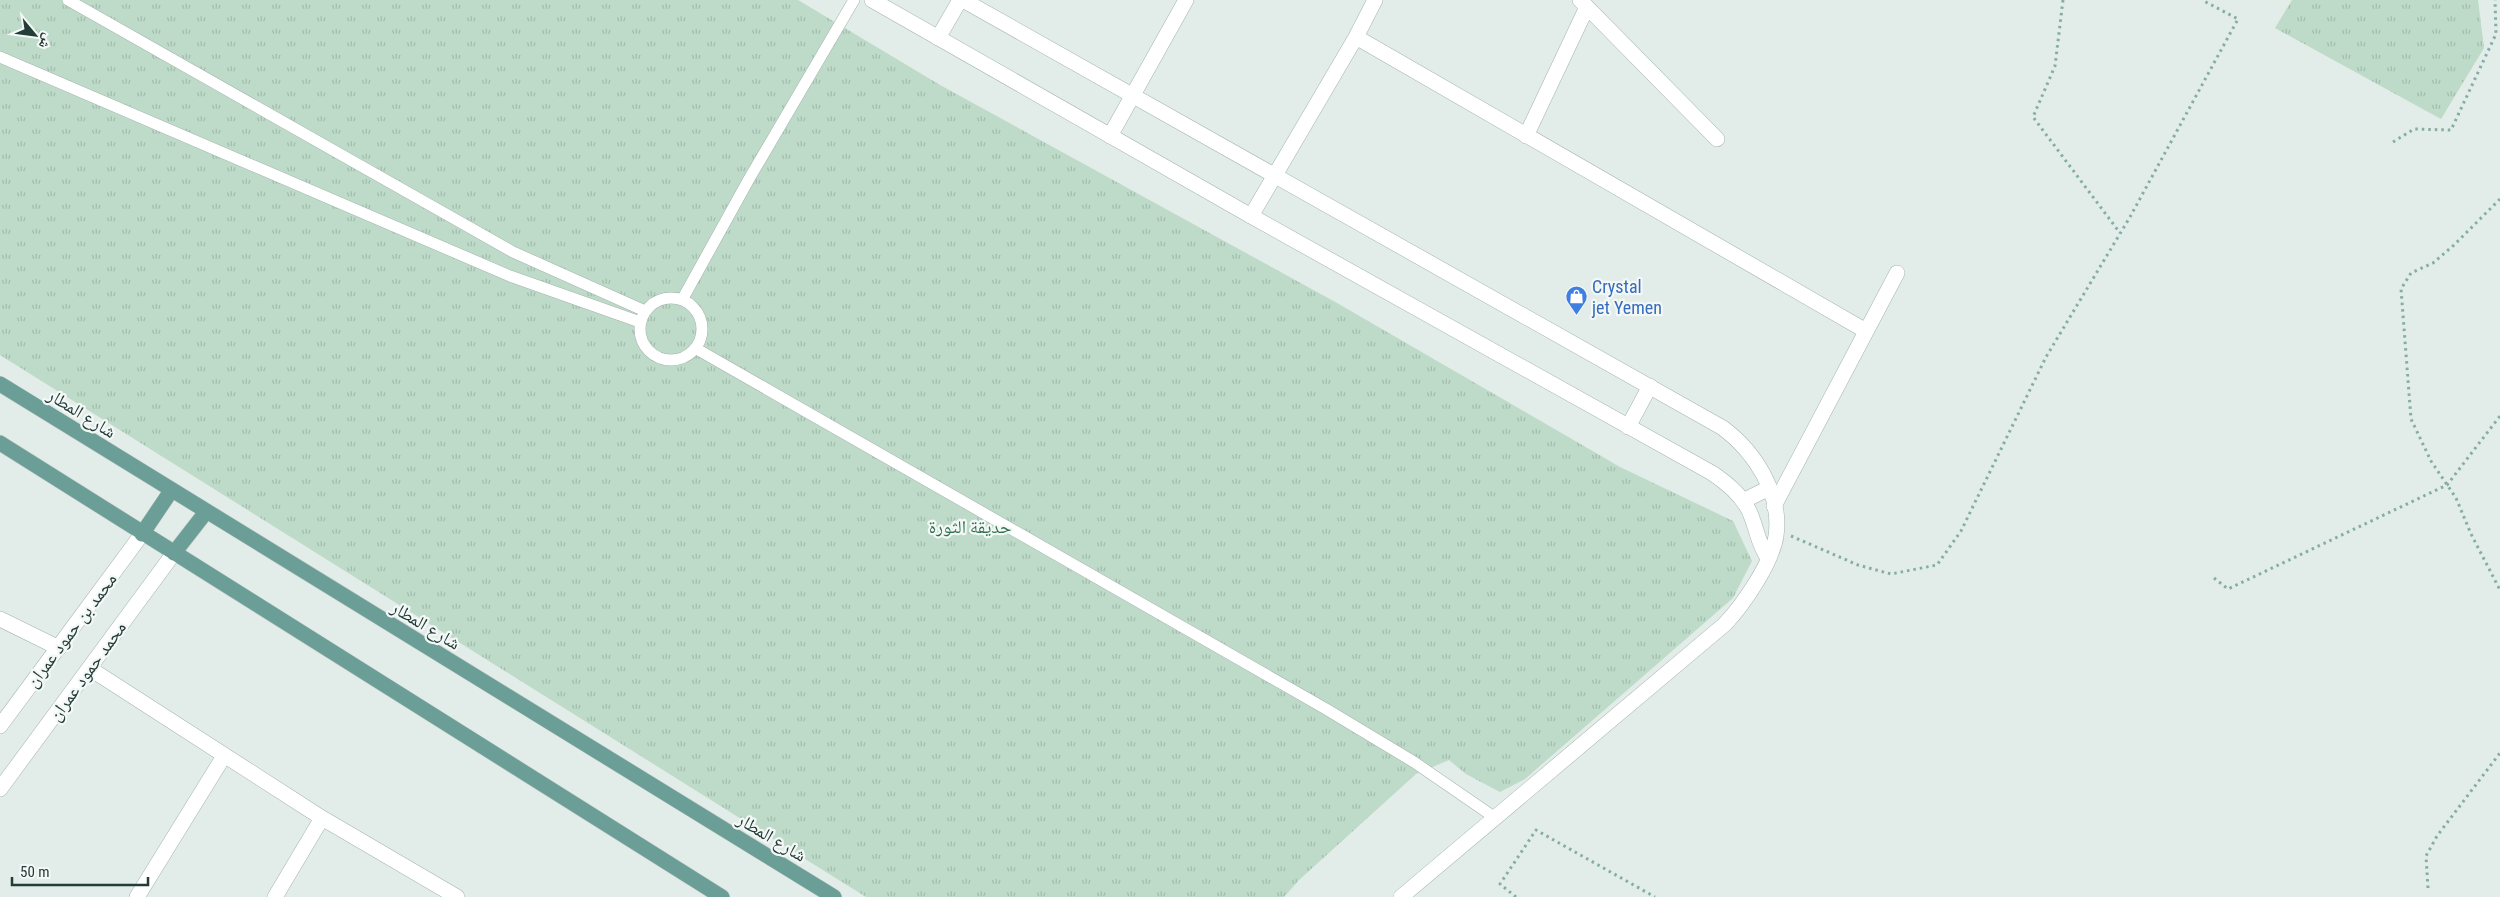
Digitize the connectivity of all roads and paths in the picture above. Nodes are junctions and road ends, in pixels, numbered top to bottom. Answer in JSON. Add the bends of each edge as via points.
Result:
{"nodes":[{"id":1,"x":68,"y":0,"type":"edge"},
{"id":2,"x":854,"y":0,"type":"edge"},
{"id":3,"x":872,"y":0,"type":"edge"},
{"id":4,"x":961,"y":0,"type":"edge"},
{"id":5,"x":1186,"y":0,"type":"edge"},
{"id":6,"x":1375,"y":0,"type":"edge"},
{"id":7,"x":2063,"y":0,"type":"edge"},
{"id":8,"x":2202,"y":0,"type":"edge"},
{"id":9,"x":2495,"y":0,"type":"edge"},
{"id":10,"x":1584,"y":4,"type":"edge"},
{"id":11,"x":938,"y":38,"type":"junction"},
{"id":12,"x":1356,"y":38,"type":"junction"},
{"id":13,"x":0,"y":58,"type":"edge"},
{"id":14,"x":1133,"y":96,"type":"junction"},
{"id":15,"x":1110,"y":136,"type":"junction"},
{"id":16,"x":1526,"y":136,"type":"junction"},
{"id":17,"x":1717,"y":139,"type":"dead end"},
{"id":18,"x":2393,"y":142,"type":"dead end"},
{"id":19,"x":1275,"y":175,"type":"junction"},
{"id":20,"x":2500,"y":199,"type":"edge"},
{"id":21,"x":1251,"y":216,"type":"junction"},
{"id":22,"x":2120,"y":233,"type":"junction"},
{"id":23,"x":1897,"y":273,"type":"dead end"},
{"id":24,"x":682,"y":300,"type":"junction"},
{"id":25,"x":643,"y":316,"type":"junction"},
{"id":26,"x":1866,"y":331,"type":"junction"},
{"id":27,"x":695,"y":348,"type":"junction"},
{"id":28,"x":0,"y":384,"type":"edge"},
{"id":29,"x":1650,"y":386,"type":"junction"},
{"id":30,"x":2500,"y":416,"type":"edge"},
{"id":31,"x":1628,"y":427,"type":"junction"},
{"id":32,"x":0,"y":443,"type":"edge"},
{"id":33,"x":2447,"y":485,"type":"junction"},
{"id":34,"x":1769,"y":488,"type":"junction"},
{"id":35,"x":171,"y":491,"type":"junction"},
{"id":36,"x":1743,"y":501,"type":"junction"},
{"id":37,"x":1774,"y":506,"type":"junction"},
{"id":38,"x":206,"y":512,"type":"junction"},
{"id":39,"x":1776,"y":530,"type":"junction"},
{"id":40,"x":142,"y":534,"type":"junction"},
{"id":41,"x":174,"y":553,"type":"junction"},
{"id":42,"x":1768,"y":558,"type":"junction"},
{"id":43,"x":2214,"y":578,"type":"dead end"},
{"id":44,"x":2500,"y":590,"type":"edge"},
{"id":45,"x":0,"y":619,"type":"edge"},
{"id":46,"x":59,"y":648,"type":"junction"},
{"id":47,"x":89,"y":668,"type":"junction"},
{"id":48,"x":0,"y":726,"type":"edge"},
{"id":49,"x":2500,"y":753,"type":"edge"},
{"id":50,"x":224,"y":756,"type":"junction"},
{"id":51,"x":0,"y":788,"type":"edge"},
{"id":52,"x":1494,"y":817,"type":"junction"},
{"id":53,"x":322,"y":818,"type":"junction"},
{"id":54,"x":2428,"y":888,"type":"dead end"},
{"id":55,"x":137,"y":897,"type":"edge"},
{"id":56,"x":275,"y":897,"type":"edge"},
{"id":57,"x":458,"y":897,"type":"edge"},
{"id":58,"x":722,"y":897,"type":"edge"},
{"id":59,"x":834,"y":897,"type":"edge"},
{"id":60,"x":1401,"y":897,"type":"edge"},
{"id":61,"x":1516,"y":897,"type":"edge"},
{"id":62,"x":1655,"y":897,"type":"edge"}],
"edges":[{"from":1,"to":25,"type":"lane","via":[[513,252]]},
{"from":2,"to":24,"type":"lane"},
{"from":3,"to":11,"type":"street"},
{"from":4,"to":11,"type":"street"},
{"from":4,"to":14,"type":"street"},
{"from":5,"to":14,"type":"street"},
{"from":6,"to":12,"type":"street"},
{"from":7,"to":22,"type":"path","via":[[2055,66],[2032,118]]},
{"from":8,"to":22,"type":"path","via":[[2238,19]]},
{"from":9,"to":18,"type":"path","via":[[2496,34],[2451,130],[2414,130]]},
{"from":10,"to":16,"type":"street"},
{"from":10,"to":17,"type":"street"},
{"from":11,"to":15,"type":"street"},
{"from":12,"to":16,"type":"street"},
{"from":12,"to":19,"type":"street"},
{"from":13,"to":25,"type":"lane","via":[[510,276]]},
{"from":14,"to":15,"type":"street"},
{"from":14,"to":19,"type":"street"},
{"from":15,"to":21,"type":"street"},
{"from":16,"to":26,"type":"street"},
{"from":19,"to":21,"type":"street"},
{"from":19,"to":29,"type":"street"},
{"from":20,"to":33,"type":"path","via":[[2447,251],[2411,273],[2401,289],[2412,419],[2431,461]]},
{"from":21,"to":31,"type":"street"},
{"from":22,"to":39,"type":"path","via":[[2046,357],[1961,531],[1937,565],[1892,574],[1858,565]]},
{"from":23,"to":26,"type":"street"},
{"from":24,"to":25,"type":"lane","via":[[662,298],[653,303]]},
{"from":24,"to":27,"type":"lane","via":[[692,305],[700,317],[702,328]]},
{"from":25,"to":27,"type":"lane","via":[[640,332],[653,354],[675,360]]},
{"from":26,"to":37,"type":"street"},
{"from":27,"to":52,"type":"lane","via":[[1326,709],[1414,762]]},
{"from":28,"to":35,"type":"main road","name":"شارع المطار"},
{"from":29,"to":31,"type":"street"},
{"from":29,"to":34,"type":"street","via":[[1738,440],[1762,470]]},
{"from":30,"to":33,"type":"path"},
{"from":31,"to":36,"type":"street","via":[[1712,473]]},
{"from":32,"to":40,"type":"main road"},
{"from":33,"to":43,"type":"path","via":[[2228,589]]},
{"from":33,"to":44,"type":"path"},
{"from":34,"to":36,"type":"street"},
{"from":34,"to":37,"type":"street"},
{"from":35,"to":38,"type":"main road","name":"شارع المطار"},
{"from":35,"to":40,"type":"main road"},
{"from":36,"to":42,"type":"street"},
{"from":37,"to":39,"type":"street"},
{"from":38,"to":41,"type":"main road"},
{"from":38,"to":59,"type":"main road","name":"شارع المطار"},
{"from":39,"to":42,"type":"street"},
{"from":40,"to":41,"type":"main road"},
{"from":40,"to":46,"type":"street","name":"محمد بن حمود عمران"},
{"from":41,"to":47,"type":"street","name":"محمد حمود عمران"},
{"from":41,"to":58,"type":"main road"},
{"from":42,"to":52,"type":"street","via":[[1749,594],[1724,624]]},
{"from":45,"to":46,"type":"street"},
{"from":46,"to":48,"type":"street","name":"محمد بن حمود عمران"},
{"from":47,"to":50,"type":"street"},
{"from":47,"to":51,"type":"street","name":"محمد حمود عمران"},
{"from":49,"to":54,"type":"path","via":[[2437,836],[2426,856]]},
{"from":50,"to":53,"type":"street"},
{"from":50,"to":55,"type":"street"},
{"from":52,"to":60,"type":"street"},
{"from":53,"to":56,"type":"street"},
{"from":53,"to":57,"type":"street"},
{"from":61,"to":62,"type":"path","via":[[1500,884],[1536,830]]}]}
